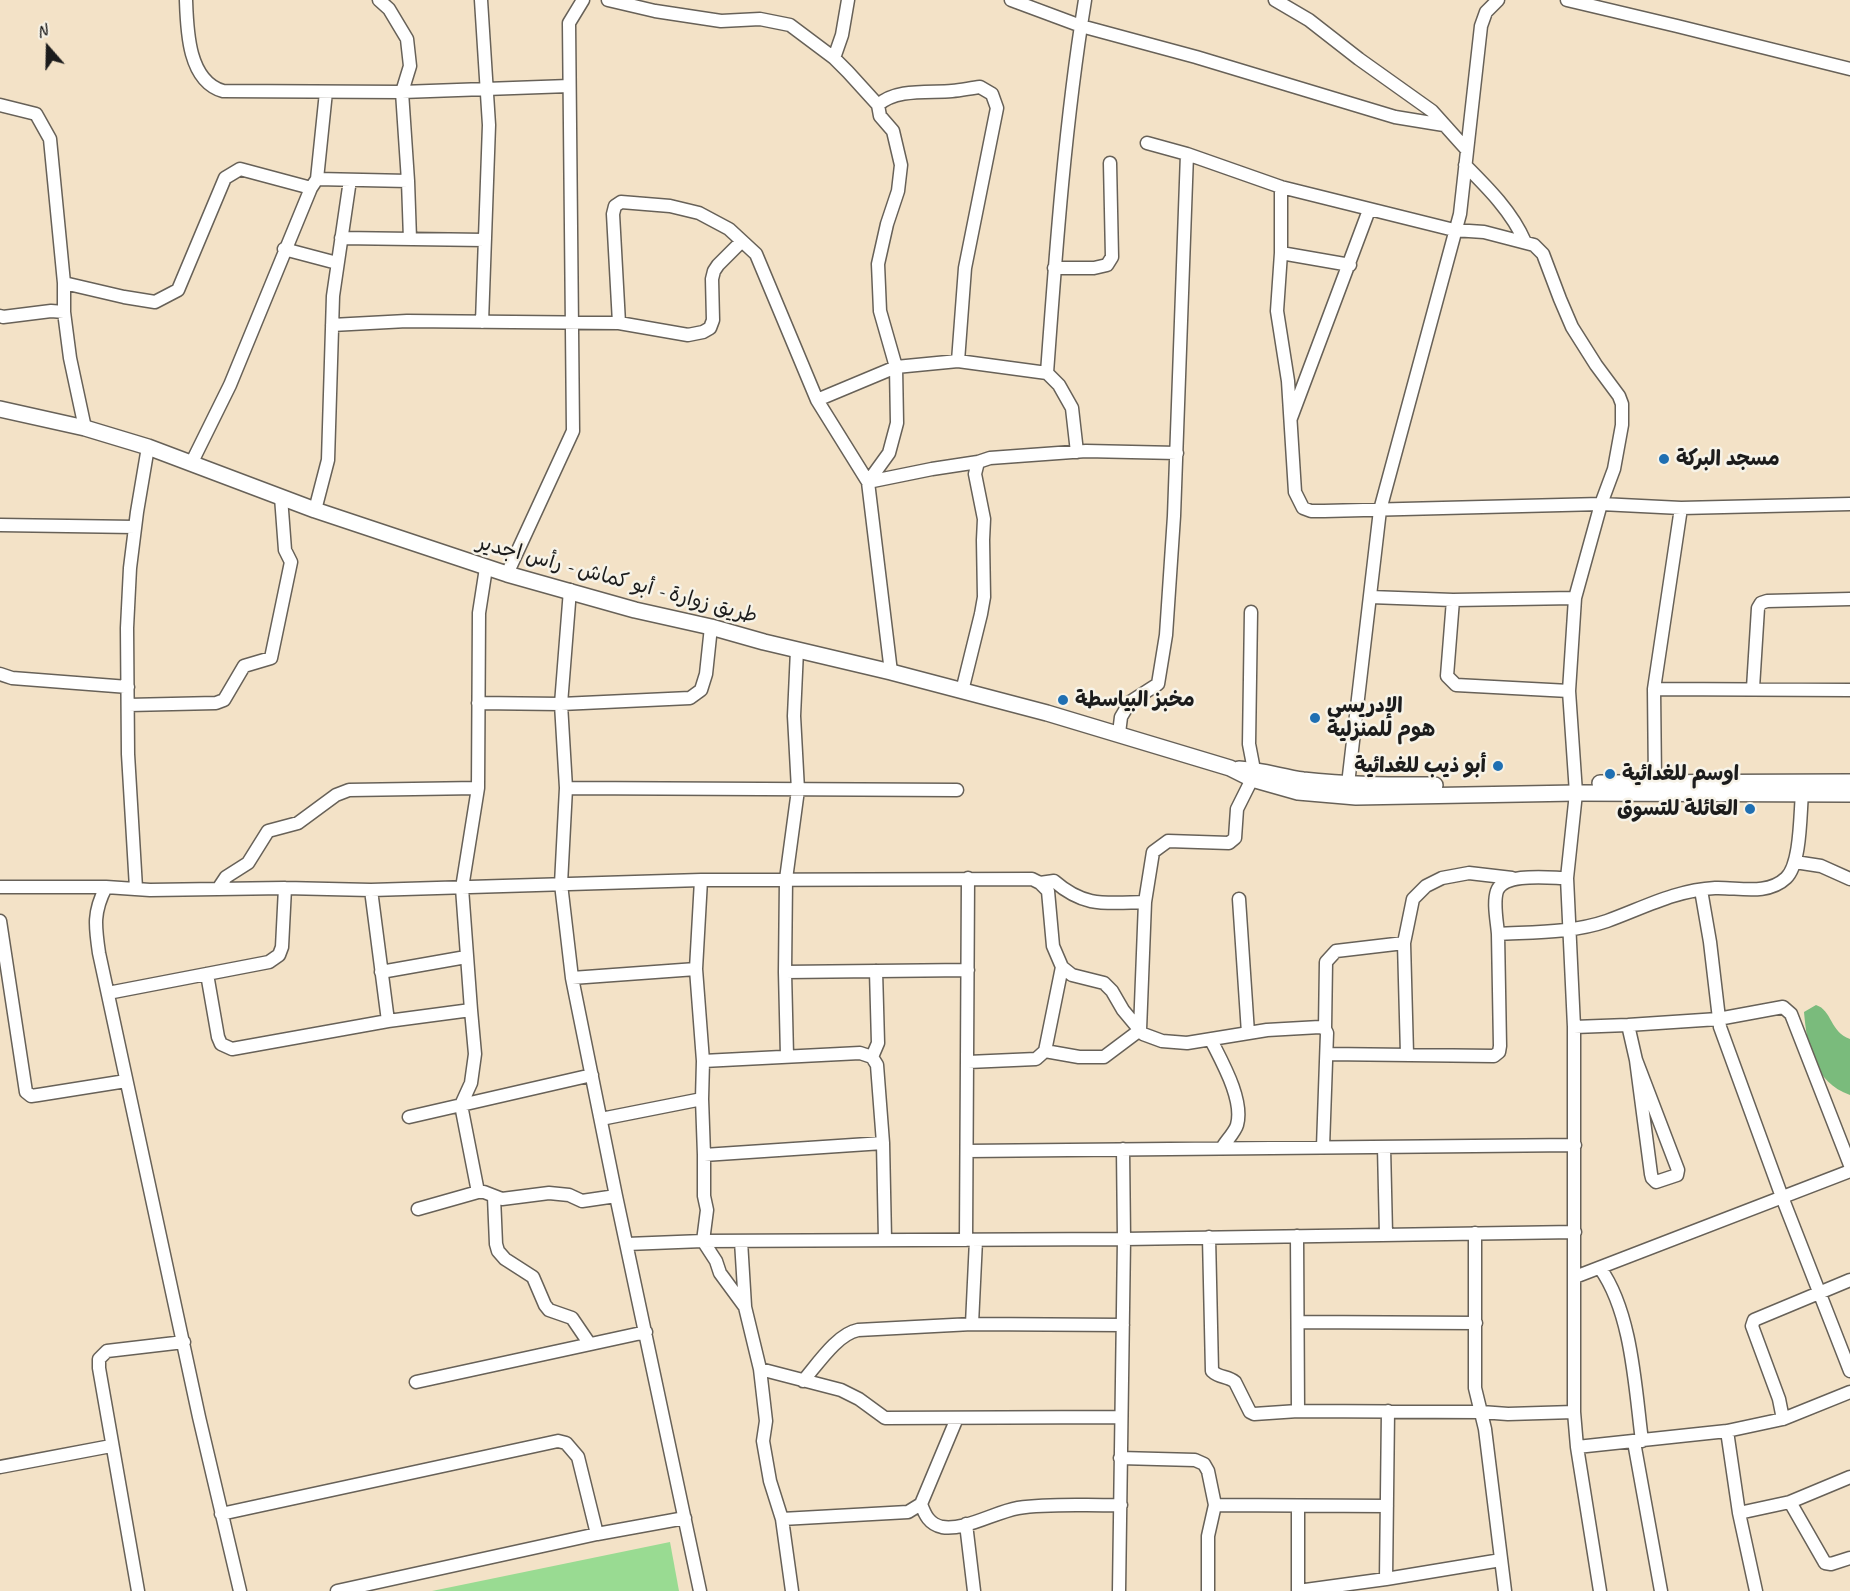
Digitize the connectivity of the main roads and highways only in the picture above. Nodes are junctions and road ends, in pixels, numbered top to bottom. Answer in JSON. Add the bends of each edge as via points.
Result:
{"nodes":[{"id":1,"x":0,"y":409,"type":"edge"},
{"id":2,"x":1850,"y":782,"type":"edge"},
{"id":3,"x":1299,"y":786,"type":"junction"},
{"id":4,"x":1576,"y":788,"type":"junction"},
{"id":5,"x":1850,"y":794,"type":"edge"}],
"edges":[{"from":1,"to":3,"type":"main road","name":"طريق زوارة - أبو كماش - رأس اجدير","via":[[148,447],[315,510],[486,568],[635,610],[1119,733]]},
{"from":2,"to":4,"type":"main road","via":[[1655,782]]},
{"from":3,"to":4,"type":"main road"},
{"from":3,"to":4,"type":"main road","via":[[1356,797]]},
{"from":4,"to":5,"type":"main road"}]}
